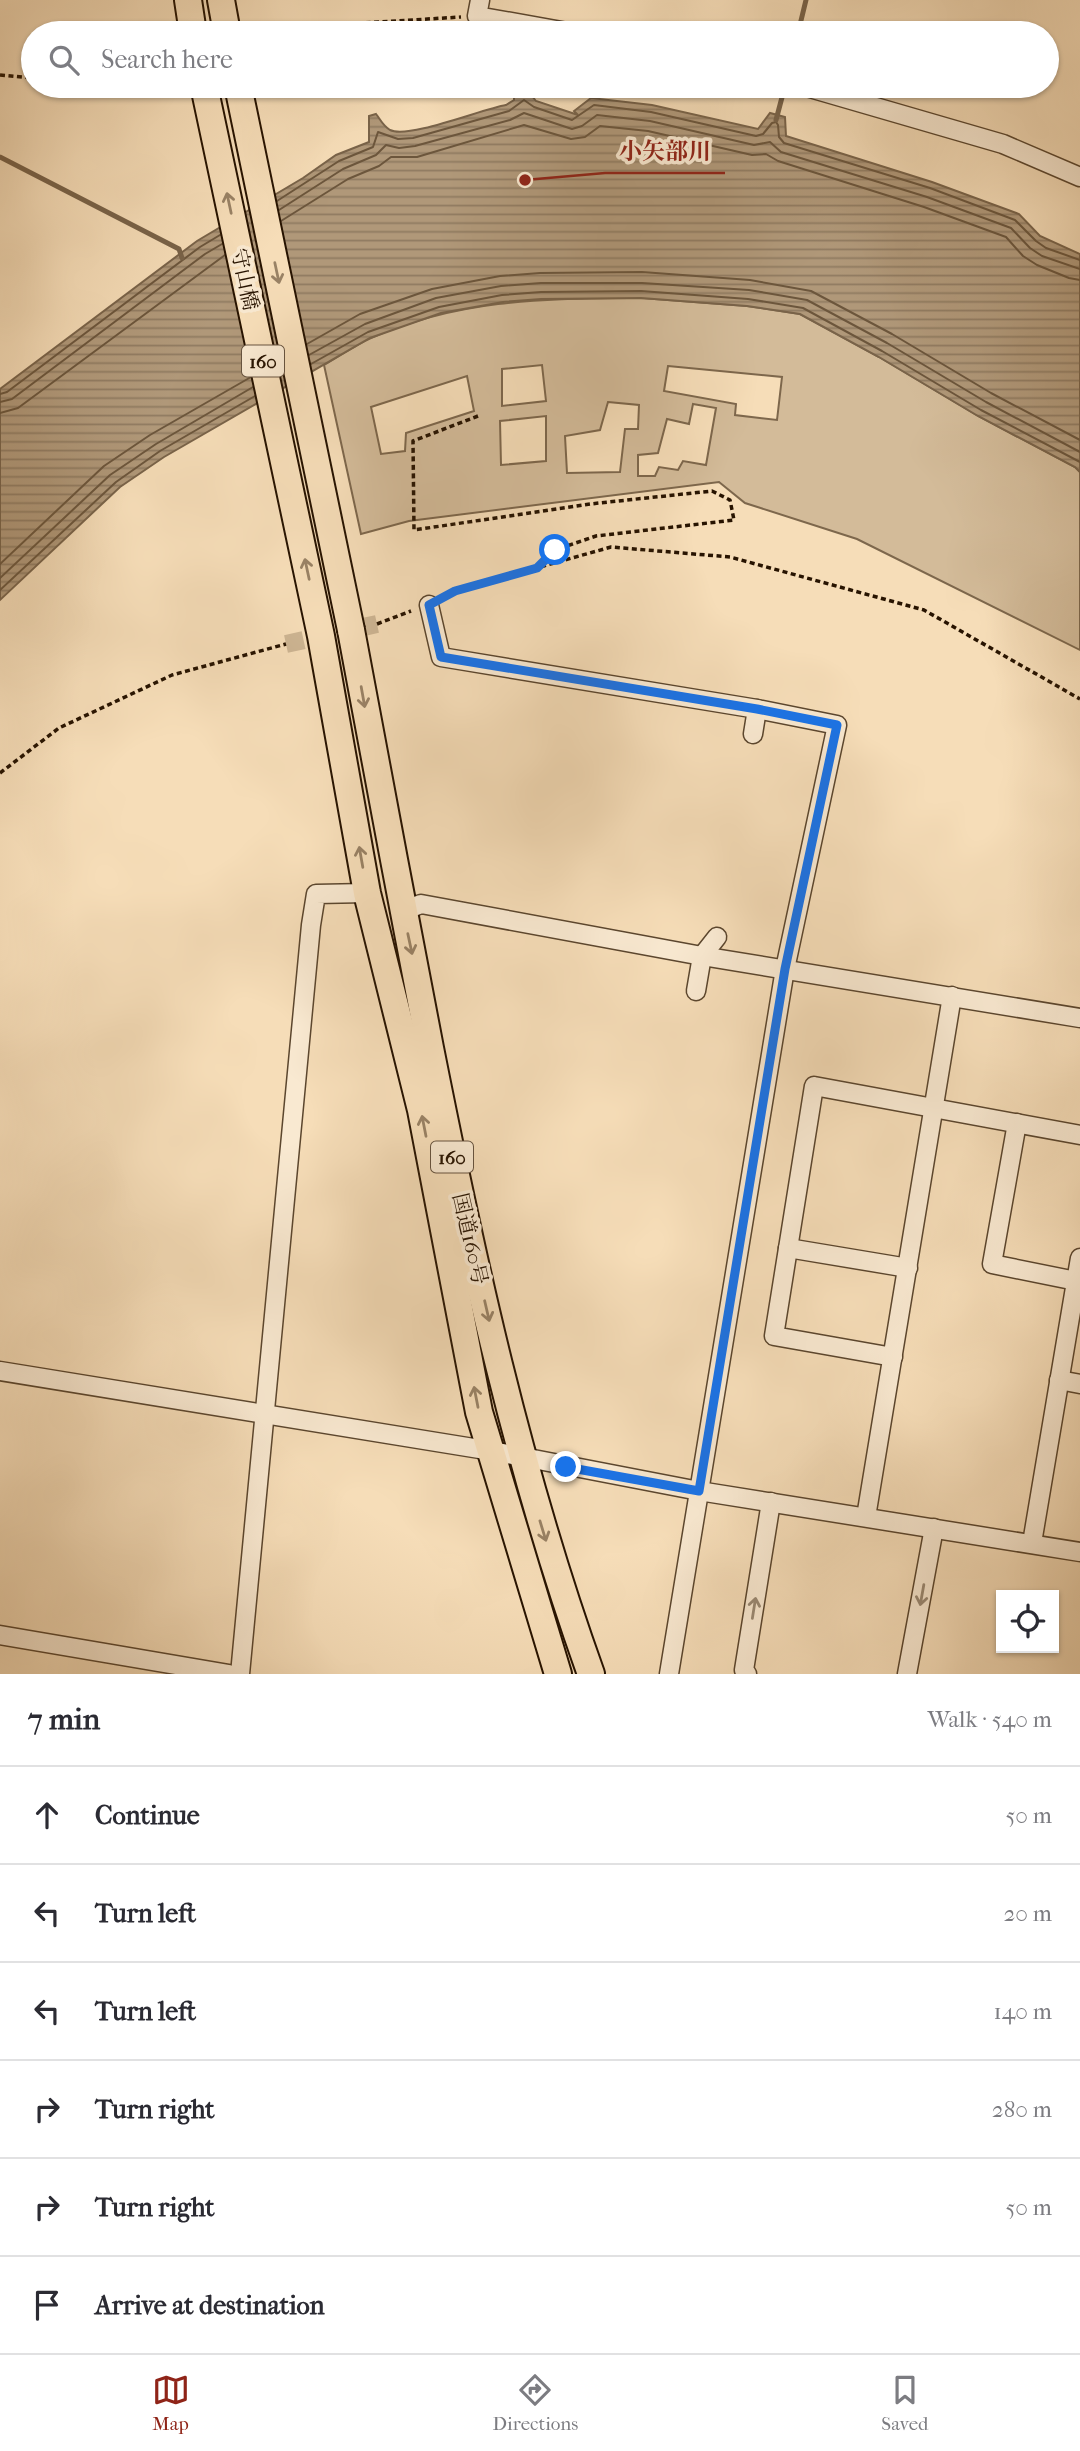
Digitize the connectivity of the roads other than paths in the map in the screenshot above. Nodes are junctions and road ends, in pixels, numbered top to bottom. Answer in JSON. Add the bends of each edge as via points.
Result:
{"nodes":[{"id":1,"x":188,"y":0,"type":"edge"},
{"id":2,"x":479,"y":8,"type":"edge"},
{"id":3,"x":191,"y":21,"type":"edge"},
{"id":4,"x":528,"y":21,"type":"edge"},
{"id":5,"x":207,"y":98,"type":"edge"},
{"id":6,"x":240,"y":98,"type":"edge"},
{"id":7,"x":844,"y":98,"type":"edge"},
{"id":8,"x":1080,"y":177,"type":"edge"},
{"id":9,"x":429,"y":605,"type":"road end"},
{"id":10,"x":351,"y":630,"type":"joint"},
{"id":11,"x":321,"y":636,"type":"joint"},
{"id":12,"x":757,"y":709,"type":"junction"},
{"id":13,"x":753,"y":733,"type":"dead end"},
{"id":14,"x":367,"y":893,"type":"junction"},
{"id":15,"x":403,"y":911,"type":"junction"},
{"id":16,"x":717,"y":937,"type":"dead end"},
{"id":17,"x":702,"y":956,"type":"junction"},
{"id":18,"x":785,"y":969,"type":"junction"},
{"id":19,"x":696,"y":990,"type":"dead end"},
{"id":20,"x":952,"y":996,"type":"junction"},
{"id":21,"x":1080,"y":1018,"type":"edge"},
{"id":22,"x":934,"y":1108,"type":"junction"},
{"id":23,"x":1017,"y":1123,"type":"junction"},
{"id":24,"x":1080,"y":1135,"type":"edge"},
{"id":25,"x":788,"y":1248,"type":"junction"},
{"id":26,"x":1080,"y":1258,"type":"edge"},
{"id":27,"x":908,"y":1268,"type":"junction"},
{"id":28,"x":1076,"y":1280,"type":"junction"},
{"id":29,"x":893,"y":1357,"type":"junction"},
{"id":30,"x":0,"y":1371,"type":"edge"},
{"id":31,"x":1059,"y":1380,"type":"junction"},
{"id":32,"x":1080,"y":1384,"type":"edge"},
{"id":33,"x":266,"y":1415,"type":"junction"},
{"id":34,"x":492,"y":1451,"type":"junction"},
{"id":35,"x":523,"y":1458,"type":"junction"},
{"id":36,"x":699,"y":1491,"type":"junction"},
{"id":37,"x":771,"y":1502,"type":"junction"},
{"id":38,"x":866,"y":1517,"type":"junction"},
{"id":39,"x":934,"y":1528,"type":"junction"},
{"id":40,"x":1032,"y":1543,"type":"junction"},
{"id":41,"x":1080,"y":1552,"type":"edge"},
{"id":42,"x":0,"y":1635,"type":"edge"},
{"id":43,"x":229,"y":1674,"type":"edge"},
{"id":44,"x":240,"y":1674,"type":"edge"},
{"id":45,"x":558,"y":1674,"type":"edge"},
{"id":46,"x":591,"y":1674,"type":"edge"},
{"id":47,"x":669,"y":1674,"type":"edge"},
{"id":48,"x":747,"y":1674,"type":"edge"},
{"id":49,"x":907,"y":1674,"type":"edge"}],
"edges":[{"from":1,"to":3,"type":"highway"},
{"from":2,"to":4,"type":"street"},
{"from":11,"to":5,"type":"highway","name":"守山橋","number":"160","one_way":true},
{"from":6,"to":10,"type":"highway","name":"守山橋","number":"160","one_way":true,"bridge":true},
{"from":7,"to":8,"type":"street","via":[[1003,144]]},
{"from":9,"to":12,"type":"street","via":[[441,657]]},
{"from":10,"to":15,"type":"highway","name":"国道160号","number":"160","one_way":true},
{"from":14,"to":11,"type":"highway","name":"国道160号","number":"160","one_way":true},
{"from":12,"to":13,"type":"street"},
{"from":12,"to":18,"type":"street","via":[[837,725]]},
{"from":14,"to":33,"type":"street","via":[[316,894]]},
{"from":34,"to":14,"type":"highway","name":"国道160号","number":"160","one_way":true,"via":[[479,1412],[421,1110]]},
{"from":15,"to":17,"type":"street","via":[[421,904]]},
{"from":15,"to":35,"type":"highway","name":"国道160号","number":"160","one_way":true,"via":[[459,1194]]},
{"from":16,"to":17,"type":"street"},
{"from":17,"to":18,"type":"street"},
{"from":17,"to":19,"type":"street"},
{"from":18,"to":20,"type":"street"},
{"from":18,"to":36,"type":"street"},
{"from":20,"to":21,"type":"street"},
{"from":20,"to":22,"type":"street"},
{"from":22,"to":23,"type":"street"},
{"from":22,"to":25,"type":"street","via":[[814,1086]]},
{"from":22,"to":27,"type":"street"},
{"from":23,"to":24,"type":"street"},
{"from":23,"to":28,"type":"street","via":[[992,1264]]},
{"from":25,"to":27,"type":"street"},
{"from":25,"to":29,"type":"street","via":[[774,1336]]},
{"from":26,"to":28,"type":"street"},
{"from":27,"to":29,"type":"street"},
{"from":28,"to":31,"type":"street"},
{"from":29,"to":38,"type":"street"},
{"from":30,"to":33,"type":"street"},
{"from":31,"to":32,"type":"street"},
{"from":31,"to":40,"type":"street"},
{"from":33,"to":34,"type":"street"},
{"from":33,"to":44,"type":"street"},
{"from":34,"to":35,"type":"street"},
{"from":34,"to":45,"type":"highway","name":"国道160号","number":"160"},
{"from":35,"to":36,"type":"street","via":[[661,1479]]},
{"from":35,"to":46,"type":"highway","name":"国道160号","number":"160","one_way":true},
{"from":36,"to":37,"type":"street"},
{"from":36,"to":47,"type":"street"},
{"from":37,"to":38,"type":"street"},
{"from":48,"to":37,"type":"street","one_way":true,"via":[[744,1670]]},
{"from":38,"to":39,"type":"street"},
{"from":39,"to":40,"type":"street"},
{"from":39,"to":49,"type":"street","one_way":true},
{"from":40,"to":41,"type":"street"},
{"from":42,"to":43,"type":"street"}]}
